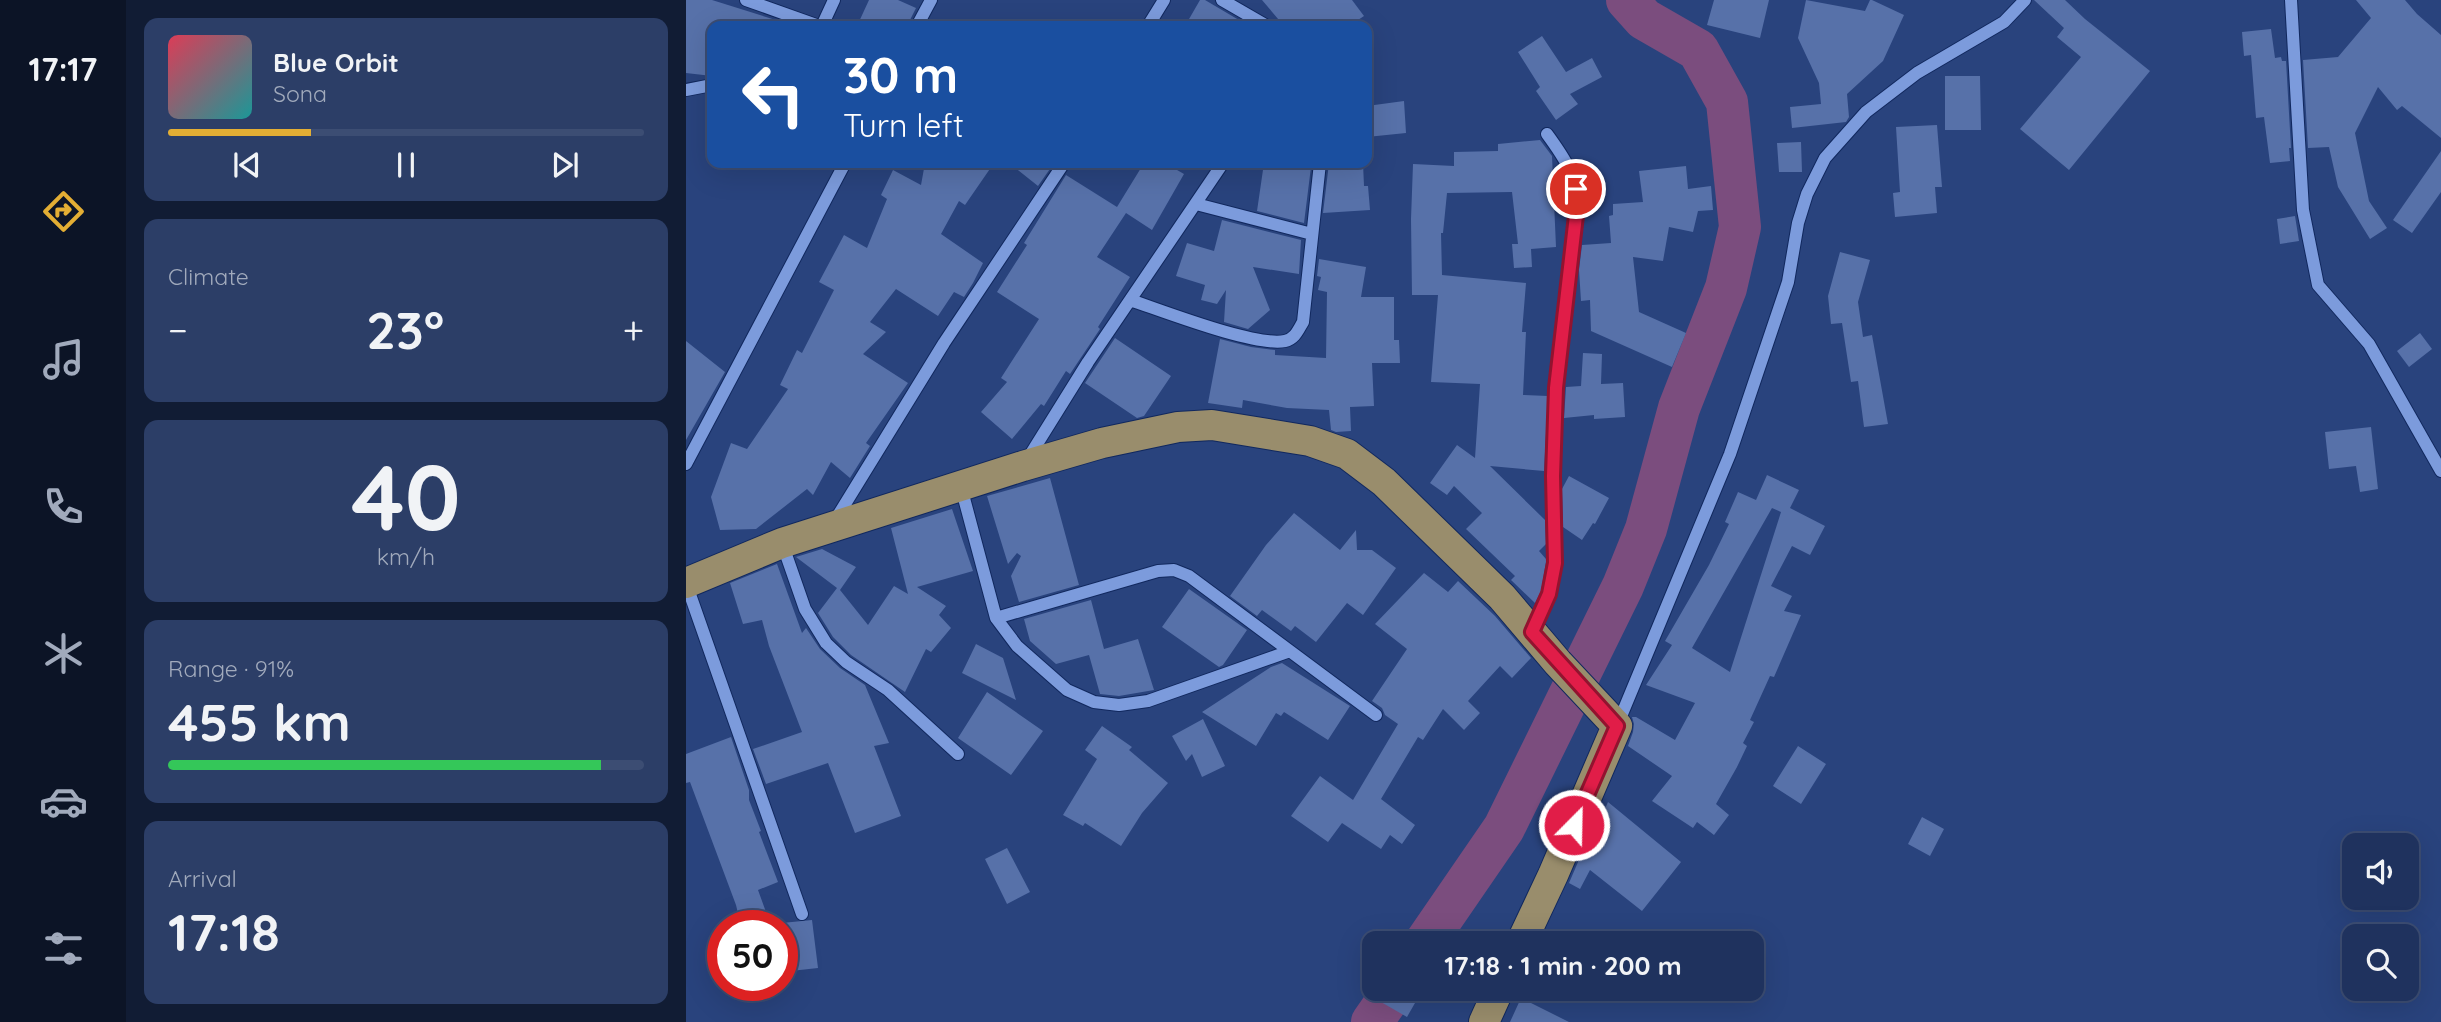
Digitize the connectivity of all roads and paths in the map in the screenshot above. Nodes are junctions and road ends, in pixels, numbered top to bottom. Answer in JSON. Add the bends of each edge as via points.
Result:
{"nodes":[{"id":1,"x":746,"y":0,"type":"edge"},
{"id":2,"x":834,"y":0,"type":"edge"},
{"id":3,"x":931,"y":0,"type":"edge"},
{"id":4,"x":1164,"y":0,"type":"edge"},
{"id":5,"x":1222,"y":0,"type":"edge"},
{"id":6,"x":2025,"y":0,"type":"edge"},
{"id":7,"x":2291,"y":0,"type":"edge"},
{"id":8,"x":806,"y":21,"type":"edge"},
{"id":9,"x":823,"y":21,"type":"edge"},
{"id":10,"x":920,"y":21,"type":"edge"},
{"id":11,"x":1151,"y":21,"type":"edge"},
{"id":12,"x":1258,"y":21,"type":"edge"},
{"id":13,"x":707,"y":86,"type":"edge"},
{"id":14,"x":686,"y":90,"type":"edge"},
{"id":15,"x":1547,"y":134,"type":"dead end"},
{"id":16,"x":842,"y":168,"type":"edge"},
{"id":17,"x":1061,"y":168,"type":"edge"},
{"id":18,"x":1220,"y":168,"type":"edge"},
{"id":19,"x":1319,"y":168,"type":"edge"},
{"id":20,"x":1196,"y":204,"type":"junction"},
{"id":21,"x":1312,"y":234,"type":"junction"},
{"id":22,"x":1130,"y":300,"type":"junction"},
{"id":23,"x":686,"y":464,"type":"edge"},
{"id":24,"x":1023,"y":466,"type":"junction"},
{"id":25,"x":2441,"y":471,"type":"edge"},
{"id":26,"x":961,"y":487,"type":"junction"},
{"id":27,"x":832,"y":526,"type":"junction"},
{"id":28,"x":782,"y":542,"type":"junction"},
{"id":29,"x":686,"y":583,"type":"edge"},
{"id":30,"x":996,"y":618,"type":"junction"},
{"id":31,"x":1532,"y":632,"type":"junction"},
{"id":32,"x":1290,"y":651,"type":"junction"},
{"id":33,"x":1376,"y":715,"type":"dead end"},
{"id":34,"x":1617,"y":726,"type":"junction"},
{"id":35,"x":958,"y":754,"type":"dead end"},
{"id":36,"x":802,"y":915,"type":"dead end"},
{"id":37,"x":1527,"y":931,"type":"edge"},
{"id":38,"x":1494,"y":1001,"type":"edge"},
{"id":39,"x":1484,"y":1022,"type":"edge"}],
"edges":[{"from":1,"to":8,"type":"street"},
{"from":2,"to":9,"type":"street"},
{"from":3,"to":10,"type":"street"},
{"from":4,"to":11,"type":"street"},
{"from":5,"to":12,"type":"street"},
{"from":6,"to":34,"type":"street","via":[[2004,22],[1917,73],[1866,112],[1825,158],[1807,194],[1788,282],[1730,454]]},
{"from":7,"to":25,"type":"street","via":[[2303,210],[2318,285],[2369,344]]},
{"from":13,"to":14,"type":"street"},
{"from":15,"to":31,"type":"street","via":[[1568,163],[1577,207],[1556,388],[1555,563],[1549,594]]},
{"from":16,"to":23,"type":"street"},
{"from":17,"to":27,"type":"street","via":[[944,343]]},
{"from":18,"to":20,"type":"street"},
{"from":19,"to":21,"type":"street"},
{"from":20,"to":21,"type":"street"},
{"from":20,"to":22,"type":"street"},
{"from":21,"to":22,"type":"street","via":[[1303,322],[1294,338],[1284,342],[1253,339]]},
{"from":22,"to":24,"type":"street"},
{"from":24,"to":26,"type":"main road"},
{"from":24,"to":31,"type":"main road","via":[[1178,427],[1212,425],[1310,441],[1347,454],[1384,482]]},
{"from":26,"to":27,"type":"main road"},
{"from":26,"to":30,"type":"street"},
{"from":27,"to":28,"type":"main road"},
{"from":28,"to":29,"type":"main road"},
{"from":28,"to":35,"type":"street","via":[[806,609],[826,643],[888,690]]},
{"from":29,"to":36,"type":"street"},
{"from":30,"to":32,"type":"street","via":[[1174,570],[1189,576]]},
{"from":30,"to":32,"type":"street","via":[[1017,646],[1067,690],[1094,702],[1119,705],[1148,701]]},
{"from":31,"to":34,"type":"main road"},
{"from":32,"to":33,"type":"street"},
{"from":34,"to":37,"type":"main road"},
{"from":38,"to":39,"type":"main road"}]}
